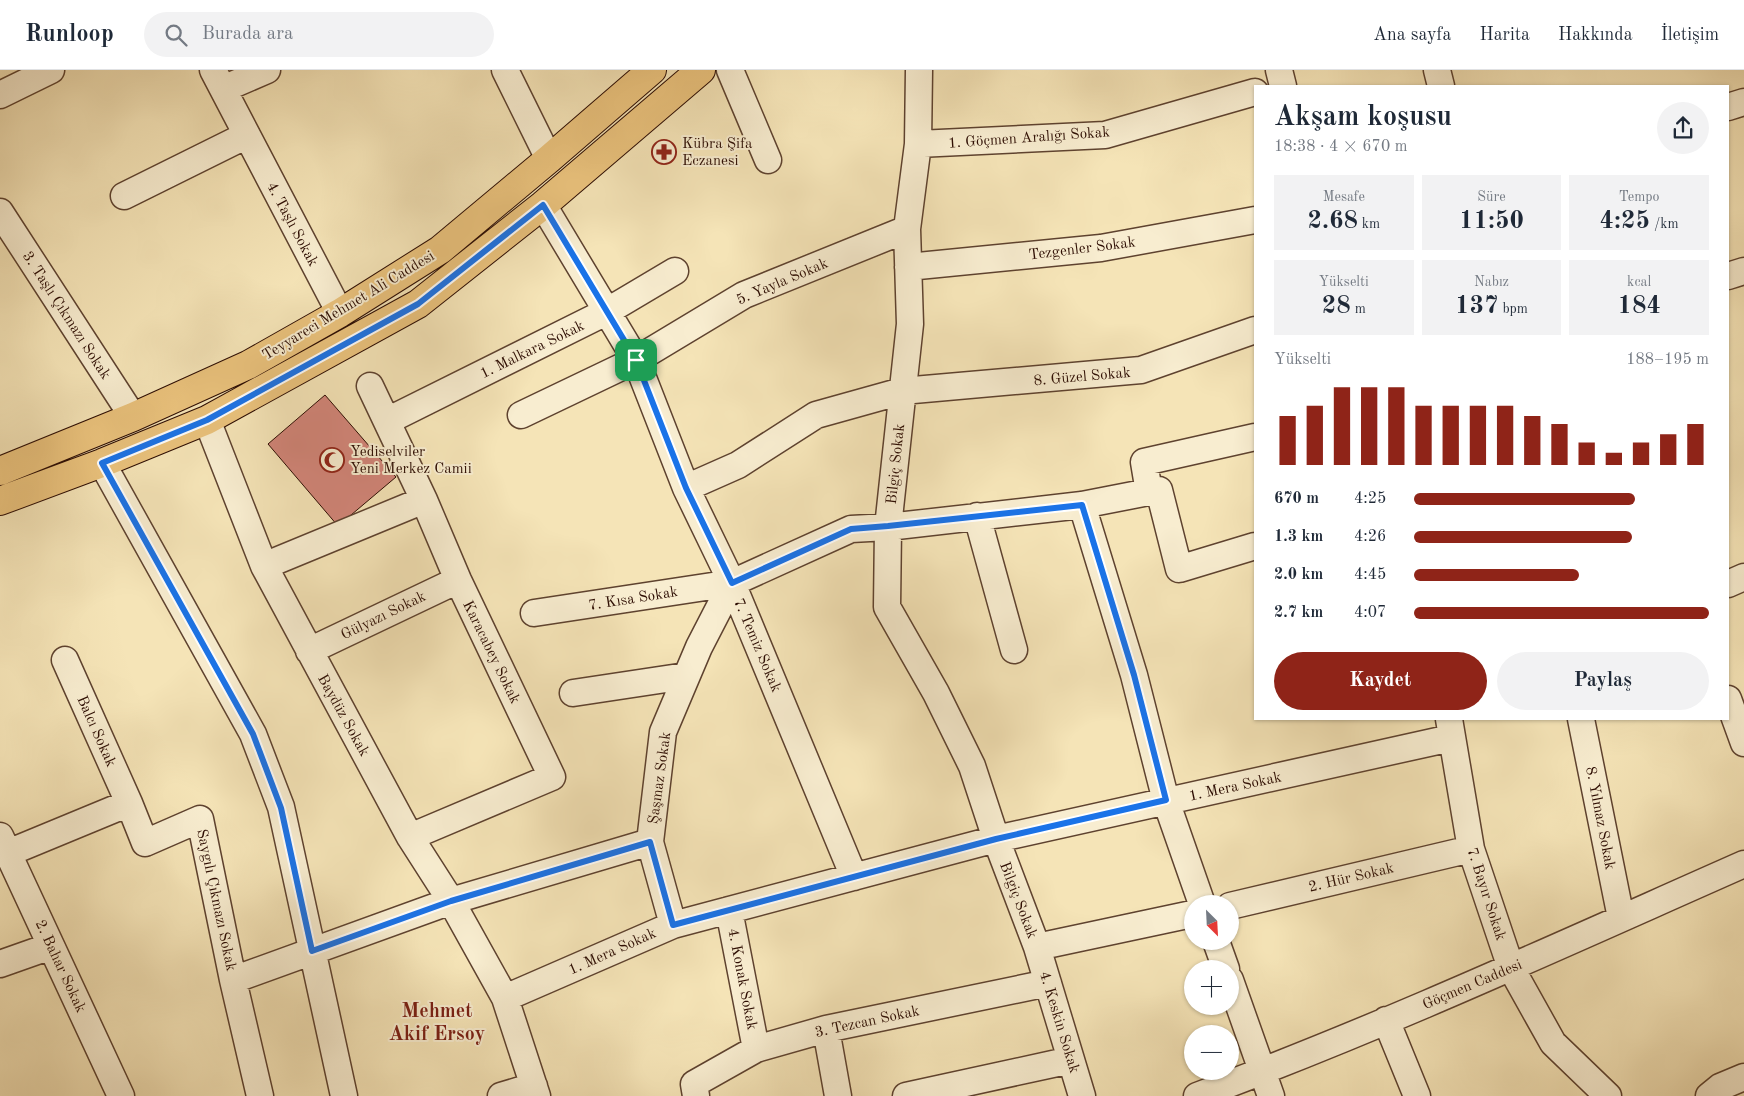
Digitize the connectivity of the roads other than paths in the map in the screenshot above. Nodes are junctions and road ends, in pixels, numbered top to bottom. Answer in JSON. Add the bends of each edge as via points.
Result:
{"nodes":[{"id":1,"x":51,"y":70,"type":"edge"},
{"id":2,"x":267,"y":70,"type":"edge"},
{"id":3,"x":505,"y":70,"type":"edge"},
{"id":4,"x":652,"y":70,"type":"edge"},
{"id":5,"x":701,"y":70,"type":"edge"},
{"id":6,"x":730,"y":70,"type":"edge"},
{"id":7,"x":919,"y":70,"type":"edge"},
{"id":8,"x":1437,"y":70,"type":"edge"},
{"id":9,"x":218,"y":79,"type":"edge"},
{"id":10,"x":1441,"y":85,"type":"edge"},
{"id":11,"x":1254,"y":92,"type":"edge"},
{"id":12,"x":0,"y":95,"type":"edge"},
{"id":13,"x":1744,"y":102,"type":"edge"},
{"id":14,"x":1729,"y":107,"type":"edge"},
{"id":15,"x":247,"y":135,"type":"junction"},
{"id":16,"x":918,"y":144,"type":"junction"},
{"id":17,"x":549,"y":159,"type":"junction"},
{"id":18,"x":768,"y":160,"type":"dead end"},
{"id":19,"x":124,"y":196,"type":"dead end"},
{"id":20,"x":543,"y":205,"type":"junction"},
{"id":21,"x":0,"y":212,"type":"edge"},
{"id":22,"x":1254,"y":220,"type":"edge"},
{"id":23,"x":907,"y":229,"type":"junction"},
{"id":24,"x":908,"y":267,"type":"junction"},
{"id":25,"x":675,"y":271,"type":"dead end"},
{"id":26,"x":1744,"y":271,"type":"edge"},
{"id":27,"x":1729,"y":276,"type":"edge"},
{"id":28,"x":606,"y":312,"type":"junction"},
{"id":29,"x":340,"y":313,"type":"junction"},
{"id":30,"x":1254,"y":330,"type":"edge"},
{"id":31,"x":636,"y":360,"type":"junction"},
{"id":32,"x":370,"y":386,"type":"dead end"},
{"id":33,"x":902,"y":391,"type":"junction"},
{"id":34,"x":521,"y":415,"type":"dead end"},
{"id":35,"x":133,"y":417,"type":"junction"},
{"id":36,"x":207,"y":420,"type":"junction"},
{"id":37,"x":387,"y":421,"type":"junction"},
{"id":38,"x":1254,"y":437,"type":"edge"},
{"id":39,"x":102,"y":463,"type":"junction"},
{"id":40,"x":0,"y":471,"type":"edge"},
{"id":41,"x":686,"y":488,"type":"junction"},
{"id":42,"x":1154,"y":491,"type":"junction"},
{"id":43,"x":424,"y":500,"type":"junction"},
{"id":44,"x":0,"y":501,"type":"edge"},
{"id":45,"x":1082,"y":505,"type":"junction"},
{"id":46,"x":977,"y":516,"type":"junction"},
{"id":47,"x":888,"y":526,"type":"junction"},
{"id":48,"x":1254,"y":546,"type":"edge"},
{"id":49,"x":264,"y":566,"type":"junction"},
{"id":50,"x":1744,"y":577,"type":"edge"},
{"id":51,"x":458,"y":580,"type":"junction"},
{"id":52,"x":732,"y":583,"type":"junction"},
{"id":53,"x":1729,"y":584,"type":"edge"},
{"id":54,"x":534,"y":613,"type":"dead end"},
{"id":55,"x":1014,"y":650,"type":"dead end"},
{"id":56,"x":309,"y":651,"type":"junction"},
{"id":57,"x":65,"y":660,"type":"dead end"},
{"id":58,"x":686,"y":676,"type":"junction"},
{"id":59,"x":573,"y":693,"type":"dead end"},
{"id":60,"x":1729,"y":702,"type":"edge"},
{"id":61,"x":1581,"y":720,"type":"edge"},
{"id":62,"x":1450,"y":728,"type":"edge"},
{"id":63,"x":1744,"y":743,"type":"edge"},
{"id":64,"x":1166,"y":800,"type":"junction"},
{"id":65,"x":130,"y":803,"type":"junction"},
{"id":66,"x":410,"y":836,"type":"junction"},
{"id":67,"x":996,"y":839,"type":"junction"},
{"id":68,"x":650,"y":842,"type":"junction"},
{"id":69,"x":145,"y":843,"type":"joint"},
{"id":70,"x":4,"y":845,"type":"edge"},
{"id":71,"x":1471,"y":849,"type":"junction"},
{"id":72,"x":1744,"y":864,"type":"edge"},
{"id":73,"x":854,"y":877,"type":"junction"},
{"id":74,"x":1199,"y":895,"type":"edge"},
{"id":75,"x":451,"y":901,"type":"junction"},
{"id":76,"x":1239,"y":904,"type":"edge"},
{"id":77,"x":729,"y":910,"type":"junction"},
{"id":78,"x":1184,"y":916,"type":"edge"},
{"id":79,"x":1621,"y":918,"type":"junction"},
{"id":80,"x":673,"y":925,"type":"junction"},
{"id":81,"x":51,"y":946,"type":"junction"},
{"id":82,"x":1037,"y":947,"type":"junction"},
{"id":83,"x":312,"y":951,"type":"junction"},
{"id":84,"x":0,"y":964,"type":"edge"},
{"id":85,"x":1511,"y":968,"type":"junction"},
{"id":86,"x":233,"y":980,"type":"junction"},
{"id":87,"x":1048,"y":983,"type":"junction"},
{"id":88,"x":505,"y":998,"type":"junction"},
{"id":89,"x":1239,"y":1005,"type":"edge"},
{"id":90,"x":1386,"y":1020,"type":"junction"},
{"id":91,"x":826,"y":1029,"type":"junction"},
{"id":92,"x":756,"y":1049,"type":"junction"},
{"id":93,"x":1071,"y":1060,"type":"junction"},
{"id":94,"x":1263,"y":1072,"type":"junction"},
{"id":95,"x":1744,"y":1077,"type":"edge"},
{"id":96,"x":695,"y":1090,"type":"edge"},
{"id":97,"x":536,"y":1091,"type":"edge"},
{"id":98,"x":121,"y":1096,"type":"edge"},
{"id":99,"x":260,"y":1096,"type":"edge"},
{"id":100,"x":344,"y":1096,"type":"edge"},
{"id":101,"x":501,"y":1096,"type":"edge"},
{"id":102,"x":838,"y":1096,"type":"edge"},
{"id":103,"x":906,"y":1096,"type":"edge"},
{"id":104,"x":1082,"y":1096,"type":"edge"},
{"id":105,"x":1197,"y":1096,"type":"edge"},
{"id":106,"x":1271,"y":1096,"type":"edge"},
{"id":107,"x":1417,"y":1096,"type":"edge"},
{"id":108,"x":1608,"y":1096,"type":"edge"},
{"id":109,"x":1709,"y":1096,"type":"edge"}],
"edges":[{"from":1,"to":12,"type":"street"},
{"from":2,"to":9,"type":"street"},
{"from":3,"to":17,"type":"street"},
{"from":4,"to":17,"type":"main road","name":"Teyyareci Mehmet Ali Caddesi"},
{"from":5,"to":20,"type":"main road","name":"Teyyareci Mehmet Ali Caddesi"},
{"from":6,"to":18,"type":"street"},
{"from":7,"to":16,"type":"street","name":"Bilgiç Sokak"},
{"from":8,"to":10,"type":"street"},
{"from":9,"to":15,"type":"street","name":"4. Taşlı Sokak"},
{"from":11,"to":16,"type":"street","name":"1. Göçmen Aralığı Sokak","via":[[1105,134]]},
{"from":13,"to":14,"type":"street"},
{"from":15,"to":19,"type":"street"},
{"from":15,"to":29,"type":"street","name":"4. Taşlı Sokak"},
{"from":16,"to":23,"type":"street","name":"Bilgiç Sokak"},
{"from":17,"to":29,"type":"main road","name":"Teyyareci Mehmet Ali Caddesi","via":[[440,250]]},
{"from":20,"to":28,"type":"street","name":"7. Temiz Sokak"},
{"from":20,"to":36,"type":"main road","name":"Teyyareci Mehmet Ali Caddesi","via":[[418,304]]},
{"from":21,"to":35,"type":"street","name":"3. Taşlı Çıkmazı Sokak"},
{"from":22,"to":24,"type":"street","name":"Tezgenler Sokak","via":[[1101,248]]},
{"from":23,"to":24,"type":"street","name":"Bilgiç Sokak"},
{"from":23,"to":31,"type":"street","name":"5. Yayla Sokak","via":[[744,295]]},
{"from":24,"to":33,"type":"street","name":"Bilgiç Sokak","via":[[910,324]]},
{"from":25,"to":28,"type":"street","name":"1. Malkara Sokak"},
{"from":26,"to":27,"type":"street"},
{"from":28,"to":31,"type":"street","name":"7. Temiz Sokak"},
{"from":28,"to":37,"type":"street","name":"1. Malkara Sokak"},
{"from":29,"to":35,"type":"main road","name":"Teyyareci Mehmet Ali Caddesi","via":[[248,365]]},
{"from":30,"to":33,"type":"street","name":"8. Güzel Sokak","via":[[1141,370]]},
{"from":31,"to":34,"type":"street","name":"5. Yayla Sokak"},
{"from":31,"to":41,"type":"street","name":"7. Temiz Sokak"},
{"from":32,"to":37,"type":"street","name":"Karacabey Sokak"},
{"from":33,"to":41,"type":"street","name":"8. Güzel Sokak","via":[[816,415],[738,465]]},
{"from":33,"to":47,"type":"street","name":"Bilgiç Sokak"},
{"from":35,"to":40,"type":"main road","name":"Teyyareci Mehmet Ali Caddesi"},
{"from":36,"to":39,"type":"main road","name":"Teyyareci Mehmet Ali Caddesi"},
{"from":36,"to":49,"type":"street","name":"Baydüz Sokak"},
{"from":37,"to":43,"type":"street","name":"Karacabey Sokak"},
{"from":38,"to":42,"type":"street","via":[[1144,462]]},
{"from":39,"to":44,"type":"main road","name":"Teyyareci Mehmet Ali Caddesi"},
{"from":39,"to":83,"type":"street","via":[[253,734],[281,808]]},
{"from":41,"to":52,"type":"street","name":"7. Temiz Sokak"},
{"from":42,"to":45,"type":"street","name":"7. Kısa Sokak"},
{"from":42,"to":48,"type":"street","via":[[1179,569]]},
{"from":43,"to":49,"type":"street"},
{"from":43,"to":51,"type":"street","name":"Karacabey Sokak"},
{"from":45,"to":46,"type":"street","name":"7. Kısa Sokak"},
{"from":45,"to":64,"type":"street","via":[[1134,675]]},
{"from":46,"to":47,"type":"street","name":"7. Kısa Sokak"},
{"from":46,"to":55,"type":"street"},
{"from":47,"to":52,"type":"street","name":"7. Kısa Sokak","via":[[851,529]]},
{"from":47,"to":67,"type":"street","name":"Bilgiç Sokak","via":[[887,607],[936,693],[972,766]]},
{"from":49,"to":56,"type":"street","name":"Baydüz Sokak"},
{"from":50,"to":53,"type":"street"},
{"from":51,"to":56,"type":"street","name":"Gülyazı Sokak"},
{"from":51,"to":66,"type":"street","name":"Karacabey Sokak","via":[[552,777]]},
{"from":52,"to":54,"type":"street","name":"7. Kısa Sokak"},
{"from":52,"to":58,"type":"street","name":"Şaşmaz Sokak"},
{"from":52,"to":73,"type":"street","name":"7. Temiz Sokak"},
{"from":56,"to":66,"type":"street","name":"Baydüz Sokak"},
{"from":57,"to":65,"type":"street","name":"Balcı Sokak"},
{"from":58,"to":59,"type":"street"},
{"from":58,"to":68,"type":"street","name":"Şaşmaz Sokak","via":[[663,732]]},
{"from":60,"to":63,"type":"street"},
{"from":61,"to":79,"type":"street","name":"8. Yılmaz Sokak"},
{"from":62,"to":64,"type":"street","name":"1. Mera Sokak"},
{"from":62,"to":71,"type":"street","name":"7. Bayır Sokak"},
{"from":64,"to":67,"type":"street","name":"1. Mera Sokak"},
{"from":64,"to":74,"type":"street"},
{"from":65,"to":69,"type":"street","name":"Balcı Sokak"},
{"from":65,"to":70,"type":"street"},
{"from":66,"to":75,"type":"street","name":"Baydüz Sokak"},
{"from":67,"to":73,"type":"street","name":"1. Mera Sokak"},
{"from":67,"to":82,"type":"street","name":"Bilgiç Sokak"},
{"from":68,"to":75,"type":"street","name":"Saygılı Çıkmazı Sokak"},
{"from":68,"to":80,"type":"street","name":"Şaşmaz Sokak"},
{"from":69,"to":86,"type":"street","name":"Saygılı Çıkmazı Sokak","via":[[200,820]]},
{"from":70,"to":81,"type":"street","name":"2. Bahar Sokak"},
{"from":71,"to":76,"type":"street","name":"2. Hür Sokak"},
{"from":71,"to":85,"type":"street","name":"7. Bayır Sokak"},
{"from":72,"to":79,"type":"street","name":"Göçmen Caddesi"},
{"from":73,"to":77,"type":"street","name":"1. Mera Sokak"},
{"from":75,"to":83,"type":"street","name":"Saygılı Çıkmazı Sokak"},
{"from":75,"to":88,"type":"street","name":"Baydüz Sokak"},
{"from":77,"to":80,"type":"street","name":"1. Mera Sokak"},
{"from":77,"to":92,"type":"street","name":"4. Konak Sokak"},
{"from":78,"to":82,"type":"street"},
{"from":79,"to":85,"type":"street","name":"Göçmen Caddesi"},
{"from":80,"to":88,"type":"street","name":"1. Mera Sokak"},
{"from":81,"to":84,"type":"street"},
{"from":81,"to":98,"type":"street","name":"2. Bahar Sokak"},
{"from":82,"to":87,"type":"street","name":"4. Keskin Sokak"},
{"from":83,"to":86,"type":"street","name":"Saygılı Çıkmazı Sokak"},
{"from":83,"to":100,"type":"street"},
{"from":85,"to":90,"type":"street","name":"Göçmen Caddesi"},
{"from":85,"to":108,"type":"street","name":"7. Bayır Sokak","via":[[1553,1043]]},
{"from":86,"to":99,"type":"street","name":"Saygılı Çıkmazı Sokak"},
{"from":87,"to":91,"type":"street","name":"3. Tezcan Sokak"},
{"from":87,"to":93,"type":"street","name":"4. Keskin Sokak"},
{"from":88,"to":97,"type":"street","name":"Baydüz Sokak"},
{"from":89,"to":94,"type":"street"},
{"from":90,"to":94,"type":"street","name":"Göçmen Caddesi"},
{"from":90,"to":107,"type":"street"},
{"from":91,"to":92,"type":"street","name":"3. Tezcan Sokak"},
{"from":91,"to":102,"type":"street"},
{"from":92,"to":96,"type":"street","name":"3. Tezcan Sokak"},
{"from":93,"to":103,"type":"street"},
{"from":93,"to":104,"type":"street","name":"4. Keskin Sokak"},
{"from":94,"to":105,"type":"street","name":"Göçmen Caddesi"},
{"from":94,"to":106,"type":"street"},
{"from":95,"to":109,"type":"street","via":[[1720,1087]]},
{"from":97,"to":101,"type":"street"}]}
